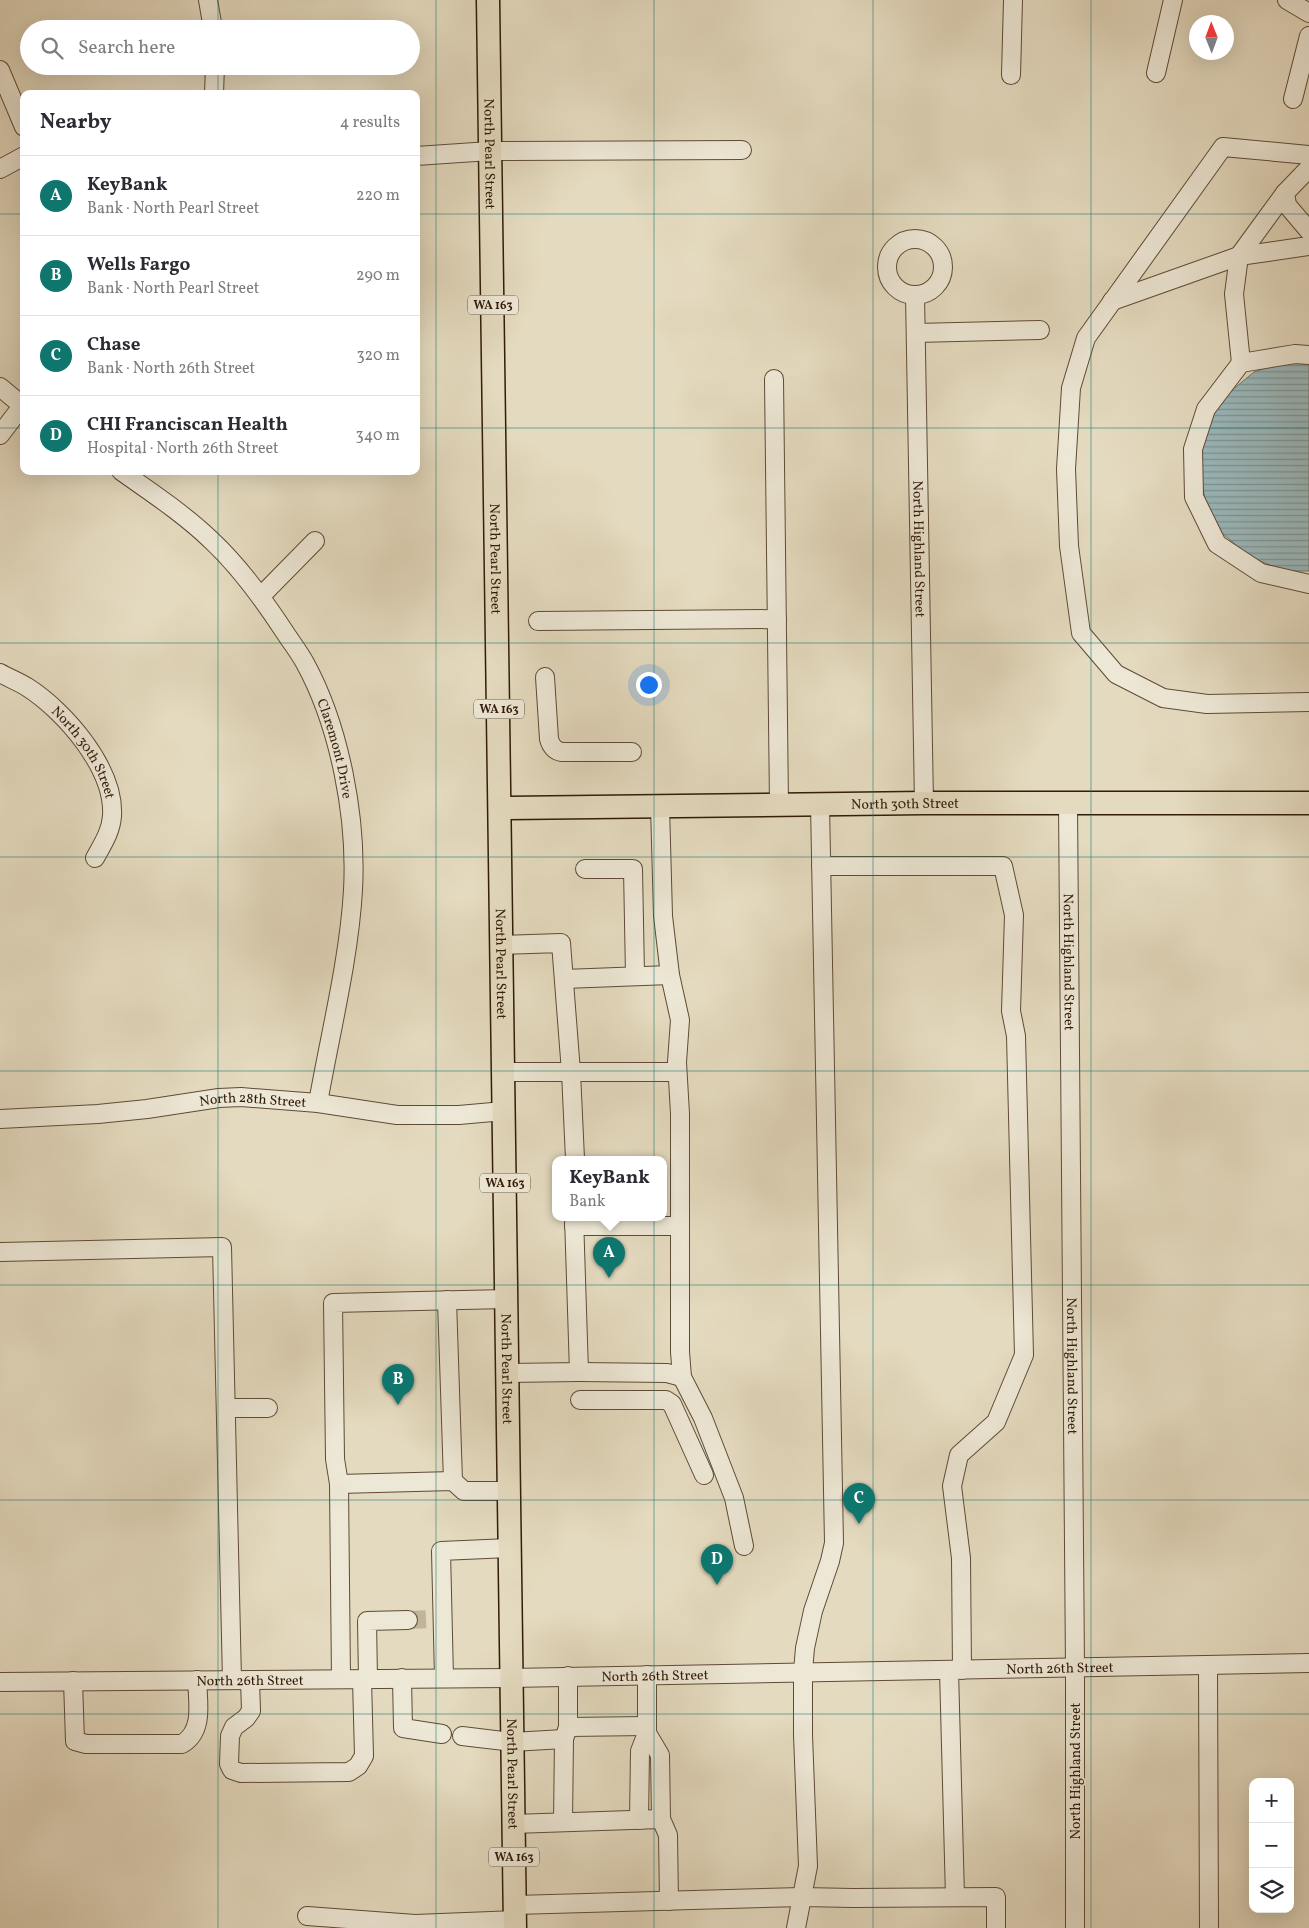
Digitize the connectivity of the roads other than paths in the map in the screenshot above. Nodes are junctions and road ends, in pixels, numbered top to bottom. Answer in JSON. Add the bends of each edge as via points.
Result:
{"nodes":[{"id":1,"x":208,"y":0,"type":"edge"},
{"id":2,"x":488,"y":0,"type":"edge"},
{"id":3,"x":1013,"y":0,"type":"edge"},
{"id":4,"x":1174,"y":0,"type":"edge"},
{"id":5,"x":1287,"y":0,"type":"edge"},
{"id":6,"x":1309,"y":13,"type":"edge"},
{"id":7,"x":211,"y":20,"type":"edge"},
{"id":8,"x":1309,"y":36,"type":"edge"},
{"id":9,"x":0,"y":70,"type":"edge"},
{"id":10,"x":1156,"y":73,"type":"dead end"},
{"id":11,"x":215,"y":75,"type":"edge"},
{"id":12,"x":1011,"y":75,"type":"dead end"},
{"id":13,"x":214,"y":90,"type":"edge"},
{"id":14,"x":1294,"y":99,"type":"dead end"},
{"id":15,"x":20,"y":117,"type":"edge"},
{"id":16,"x":742,"y":150,"type":"dead end"},
{"id":17,"x":490,"y":151,"type":"junction"},
{"id":18,"x":420,"y":156,"type":"edge"},
{"id":19,"x":1309,"y":156,"type":"edge"},
{"id":20,"x":20,"y":158,"type":"edge"},
{"id":21,"x":1309,"y":168,"type":"edge"},
{"id":22,"x":0,"y":170,"type":"edge"},
{"id":23,"x":1285,"y":193,"type":"junction"},
{"id":24,"x":1309,"y":231,"type":"edge"},
{"id":25,"x":1309,"y":246,"type":"edge"},
{"id":26,"x":1239,"y":256,"type":"junction"},
{"id":27,"x":915,"y":295,"type":"dead end"},
{"id":28,"x":1112,"y":301,"type":"junction"},
{"id":29,"x":1040,"y":330,"type":"dead end"},
{"id":30,"x":916,"y":333,"type":"junction"},
{"id":31,"x":1309,"y":355,"type":"edge"},
{"id":32,"x":1241,"y":363,"type":"junction"},
{"id":33,"x":774,"y":378,"type":"dead end"},
{"id":34,"x":0,"y":387,"type":"edge"},
{"id":35,"x":20,"y":404,"type":"edge"},
{"id":36,"x":20,"y":410,"type":"edge"},
{"id":37,"x":0,"y":435,"type":"edge"},
{"id":38,"x":127,"y":475,"type":"edge"},
{"id":39,"x":315,"y":542,"type":"dead end"},
{"id":40,"x":1309,"y":584,"type":"edge"},
{"id":41,"x":261,"y":596,"type":"junction"},
{"id":42,"x":777,"y":619,"type":"junction"},
{"id":43,"x":538,"y":621,"type":"dead end"},
{"id":44,"x":0,"y":673,"type":"edge"},
{"id":45,"x":545,"y":677,"type":"dead end"},
{"id":46,"x":1309,"y":702,"type":"edge"},
{"id":47,"x":632,"y":752,"type":"dead end"},
{"id":48,"x":924,"y":803,"type":"junction"},
{"id":49,"x":1309,"y":803,"type":"edge"},
{"id":50,"x":820,"y":804,"type":"junction"},
{"id":51,"x":1068,"y":804,"type":"junction"},
{"id":52,"x":779,"y":805,"type":"junction"},
{"id":53,"x":660,"y":806,"type":"junction"},
{"id":54,"x":500,"y":808,"type":"junction"},
{"id":55,"x":95,"y":858,"type":"dead end"},
{"id":56,"x":822,"y":866,"type":"junction"},
{"id":57,"x":585,"y":869,"type":"dead end"},
{"id":58,"x":634,"y":915,"type":"junction"},
{"id":59,"x":663,"y":916,"type":"junction"},
{"id":60,"x":502,"y":945,"type":"junction"},
{"id":61,"x":634,"y":975,"type":"junction"},
{"id":62,"x":670,"y":975,"type":"junction"},
{"id":63,"x":564,"y":979,"type":"junction"},
{"id":64,"x":504,"y":1072,"type":"junction"},
{"id":65,"x":570,"y":1072,"type":"junction"},
{"id":66,"x":677,"y":1072,"type":"junction"},
{"id":67,"x":318,"y":1103,"type":"junction"},
{"id":68,"x":504,"y":1111,"type":"junction"},
{"id":69,"x":0,"y":1119,"type":"edge"},
{"id":70,"x":575,"y":1156,"type":"edge"},
{"id":71,"x":574,"y":1221,"type":"edge"},
{"id":72,"x":680,"y":1226,"type":"junction"},
{"id":73,"x":0,"y":1252,"type":"edge"},
{"id":74,"x":506,"y":1299,"type":"junction"},
{"id":75,"x":447,"y":1300,"type":"junction"},
{"id":76,"x":579,"y":1372,"type":"junction"},
{"id":77,"x":507,"y":1373,"type":"junction"},
{"id":78,"x":682,"y":1377,"type":"junction"},
{"id":79,"x":580,"y":1400,"type":"dead end"},
{"id":80,"x":226,"y":1408,"type":"junction"},
{"id":81,"x":268,"y":1408,"type":"dead end"},
{"id":82,"x":704,"y":1475,"type":"dead end"},
{"id":83,"x":454,"y":1481,"type":"junction"},
{"id":84,"x":339,"y":1484,"type":"junction"},
{"id":85,"x":509,"y":1491,"type":"junction"},
{"id":86,"x":744,"y":1546,"type":"dead end"},
{"id":87,"x":509,"y":1548,"type":"junction"},
{"id":88,"x":408,"y":1620,"type":"tunnel mouth"},
{"id":89,"x":1309,"y":1663,"type":"edge"},
{"id":90,"x":1208,"y":1665,"type":"junction"},
{"id":91,"x":1075,"y":1668,"type":"junction"},
{"id":92,"x":956,"y":1670,"type":"junction"},
{"id":93,"x":803,"y":1671,"type":"junction"},
{"id":94,"x":647,"y":1675,"type":"junction"},
{"id":95,"x":568,"y":1676,"type":"junction"},
{"id":96,"x":402,"y":1678,"type":"junction"},
{"id":97,"x":444,"y":1678,"type":"junction"},
{"id":98,"x":511,"y":1678,"type":"junction"},
{"id":99,"x":341,"y":1679,"type":"junction"},
{"id":100,"x":365,"y":1679,"type":"junction"},
{"id":101,"x":197,"y":1680,"type":"junction"},
{"id":102,"x":241,"y":1680,"type":"junction"},
{"id":103,"x":72,"y":1681,"type":"junction"},
{"id":104,"x":0,"y":1682,"type":"edge"},
{"id":105,"x":647,"y":1730,"type":"junction"},
{"id":106,"x":566,"y":1733,"type":"junction"},
{"id":107,"x":442,"y":1734,"type":"dead end"},
{"id":108,"x":462,"y":1736,"type":"dead end"},
{"id":109,"x":512,"y":1742,"type":"junction"},
{"id":110,"x":660,"y":1819,"type":"junction"},
{"id":111,"x":639,"y":1820,"type":"junction"},
{"id":112,"x":563,"y":1822,"type":"junction"},
{"id":113,"x":513,"y":1824,"type":"junction"},
{"id":114,"x":802,"y":1897,"type":"junction"},
{"id":115,"x":955,"y":1897,"type":"junction"},
{"id":116,"x":669,"y":1901,"type":"junction"},
{"id":117,"x":307,"y":1916,"type":"dead end"},
{"id":118,"x":515,"y":1918,"type":"edge"},
{"id":119,"x":796,"y":1928,"type":"edge"},
{"id":120,"x":996,"y":1928,"type":"edge"},
{"id":121,"x":1075,"y":1928,"type":"edge"},
{"id":122,"x":1209,"y":1928,"type":"edge"}],
"edges":[{"from":1,"to":7,"type":"street"},
{"from":2,"to":17,"type":"main road","name":"North Pearl Street","number":"WA 163"},
{"from":3,"to":12,"type":"street"},
{"from":4,"to":10,"type":"street"},
{"from":5,"to":6,"type":"street"},
{"from":8,"to":14,"type":"street"},
{"from":9,"to":15,"type":"street"},
{"from":11,"to":13,"type":"street"},
{"from":16,"to":17,"type":"street"},
{"from":17,"to":18,"type":"street"},
{"from":17,"to":54,"type":"main road","name":"North Pearl Street","number":"WA 163"},
{"from":19,"to":28,"type":"street","via":[[1223,147]]},
{"from":20,"to":22,"type":"street"},
{"from":21,"to":23,"type":"street"},
{"from":23,"to":24,"type":"street","via":[[1287,205]]},
{"from":23,"to":26,"type":"street"},
{"from":25,"to":26,"type":"street"},
{"from":26,"to":28,"type":"street"},
{"from":26,"to":32,"type":"street","via":[[1234,294]]},
{"from":27,"to":30,"type":"street","name":"North Highland Street"},
{"from":28,"to":46,"type":"street","via":[[1086,338],[1071,388],[1066,469],[1069,546],[1081,633],[1116,674],[1163,698],[1207,704]]},
{"from":29,"to":30,"type":"street"},
{"from":30,"to":48,"type":"street","name":"North Highland Street"},
{"from":31,"to":32,"type":"street","via":[[1296,354]]},
{"from":32,"to":40,"type":"street","via":[[1206,409],[1193,449],[1194,497],[1217,544],[1261,573]]},
{"from":33,"to":42,"type":"street"},
{"from":34,"to":35,"type":"street"},
{"from":36,"to":37,"type":"street"},
{"from":38,"to":41,"type":"street","name":"Claremont Drive","via":[[182,514],[212,540]]},
{"from":39,"to":41,"type":"street"},
{"from":41,"to":67,"type":"street","name":"Claremont Drive","via":[[305,663],[329,719],[349,811],[353,890]]},
{"from":42,"to":43,"type":"street"},
{"from":42,"to":52,"type":"street"},
{"from":44,"to":55,"type":"street","name":"North 30th Street","via":[[44,700],[83,741],[102,772],[110,795],[112,815],[108,836]]},
{"from":45,"to":47,"type":"street","via":[[552,747],[562,752]]},
{"from":48,"to":50,"type":"main road","name":"North 30th Street"},
{"from":48,"to":51,"type":"main road","name":"North 30th Street"},
{"from":49,"to":51,"type":"main road","name":"North 30th Street"},
{"from":50,"to":52,"type":"main road","name":"North 30th Street"},
{"from":50,"to":56,"type":"street"},
{"from":51,"to":91,"type":"street","name":"North Highland Street"},
{"from":52,"to":53,"type":"main road","name":"North 30th Street"},
{"from":53,"to":54,"type":"main road","name":"North 30th Street"},
{"from":53,"to":59,"type":"street"},
{"from":54,"to":60,"type":"main road","name":"North Pearl Street","number":"WA 163"},
{"from":56,"to":92,"type":"street","via":[[1003,866],[1014,915],[1011,1011],[1016,1036],[1024,1355],[996,1422],[959,1455],[952,1486],[961,1558]]},
{"from":56,"to":93,"type":"street","via":[[834,1543],[813,1611]]},
{"from":57,"to":58,"type":"street","via":[[633,869]]},
{"from":58,"to":59,"type":"street"},
{"from":58,"to":61,"type":"street"},
{"from":59,"to":62,"type":"street"},
{"from":60,"to":63,"type":"street","via":[[561,943]]},
{"from":60,"to":64,"type":"main road","name":"North Pearl Street","number":"WA 163"},
{"from":61,"to":62,"type":"street"},
{"from":61,"to":63,"type":"street"},
{"from":62,"to":66,"type":"street","via":[[680,1020]]},
{"from":63,"to":65,"type":"street"},
{"from":64,"to":65,"type":"street"},
{"from":64,"to":68,"type":"main road","name":"North Pearl Street","number":"WA 163"},
{"from":65,"to":66,"type":"street"},
{"from":65,"to":70,"type":"street"},
{"from":66,"to":72,"type":"street"},
{"from":67,"to":68,"type":"street","name":"North 28th Street","via":[[397,1115]]},
{"from":67,"to":69,"type":"street","name":"North 28th Street","via":[[218,1098],[98,1114]]},
{"from":68,"to":74,"type":"main road","name":"North Pearl Street","number":"WA 163"},
{"from":71,"to":72,"type":"street"},
{"from":71,"to":76,"type":"street"},
{"from":72,"to":78,"type":"street"},
{"from":73,"to":80,"type":"street","via":[[222,1247]]},
{"from":74,"to":75,"type":"street"},
{"from":74,"to":77,"type":"main road","name":"North Pearl Street","number":"WA 163"},
{"from":75,"to":83,"type":"street"},
{"from":75,"to":84,"type":"street","via":[[333,1303],[335,1459]]},
{"from":76,"to":77,"type":"street"},
{"from":76,"to":78,"type":"street"},
{"from":77,"to":85,"type":"main road","name":"North Pearl Street","number":"WA 163"},
{"from":78,"to":86,"type":"street","via":[[703,1418],[734,1498]]},
{"from":79,"to":82,"type":"street","via":[[670,1402]]},
{"from":80,"to":81,"type":"street"},
{"from":80,"to":102,"type":"street"},
{"from":83,"to":84,"type":"street"},
{"from":83,"to":85,"type":"street","via":[[464,1491]]},
{"from":84,"to":99,"type":"street"},
{"from":85,"to":87,"type":"main road","name":"North Pearl Street","number":"WA 163"},
{"from":87,"to":97,"type":"street","via":[[441,1551],[436,1619]]},
{"from":87,"to":98,"type":"main road","name":"North Pearl Street","number":"WA 163"},
{"from":88,"to":100,"type":"street","via":[[367,1621]]},
{"from":89,"to":90,"type":"street","name":"North 26th Street"},
{"from":90,"to":91,"type":"street","name":"North 26th Street"},
{"from":90,"to":122,"type":"street"},
{"from":91,"to":92,"type":"street","name":"North 26th Street"},
{"from":91,"to":121,"type":"street","name":"North Highland Street"},
{"from":92,"to":93,"type":"street","name":"North 26th Street"},
{"from":92,"to":115,"type":"street"},
{"from":93,"to":94,"type":"street","name":"North 26th Street"},
{"from":93,"to":114,"type":"street","via":[[808,1866]]},
{"from":94,"to":95,"type":"street","name":"North 26th Street"},
{"from":94,"to":105,"type":"street"},
{"from":95,"to":98,"type":"street","name":"North 26th Street"},
{"from":95,"to":106,"type":"street"},
{"from":96,"to":97,"type":"street","name":"North 26th Street"},
{"from":96,"to":100,"type":"street","name":"North 26th Street"},
{"from":96,"to":107,"type":"street","via":[[403,1728]]},
{"from":97,"to":98,"type":"street","name":"North 26th Street"},
{"from":98,"to":109,"type":"main road","name":"North Pearl Street","number":"WA 163"},
{"from":99,"to":100,"type":"street","name":"North 26th Street"},
{"from":99,"to":102,"type":"street","name":"North 26th Street"},
{"from":100,"to":102,"type":"street","via":[[364,1756],[358,1766],[350,1772],[241,1773],[232,1770],[229,1764],[230,1736],[234,1727],[251,1711]]},
{"from":101,"to":102,"type":"street","name":"North 26th Street"},
{"from":101,"to":103,"type":"street","name":"North 26th Street"},
{"from":101,"to":103,"type":"street","via":[[198,1722],[190,1738],[182,1744],[86,1744],[75,1741]]},
{"from":103,"to":104,"type":"street","name":"North 26th Street"},
{"from":105,"to":106,"type":"street"},
{"from":105,"to":110,"type":"street","via":[[660,1755]]},
{"from":105,"to":111,"type":"street","via":[[640,1750]]},
{"from":106,"to":109,"type":"street"},
{"from":106,"to":112,"type":"street"},
{"from":108,"to":109,"type":"street"},
{"from":109,"to":113,"type":"main road","name":"North Pearl Street","number":"WA 163"},
{"from":110,"to":111,"type":"street"},
{"from":110,"to":116,"type":"street","via":[[668,1835]]},
{"from":111,"to":112,"type":"street"},
{"from":112,"to":113,"type":"street"},
{"from":113,"to":118,"type":"main road","name":"North Pearl Street","number":"WA 163"},
{"from":114,"to":115,"type":"street"},
{"from":114,"to":116,"type":"street"},
{"from":114,"to":119,"type":"street"},
{"from":115,"to":120,"type":"street","via":[[996,1897]]},
{"from":116,"to":118,"type":"street"},
{"from":117,"to":118,"type":"street","via":[[415,1924]]}]}
